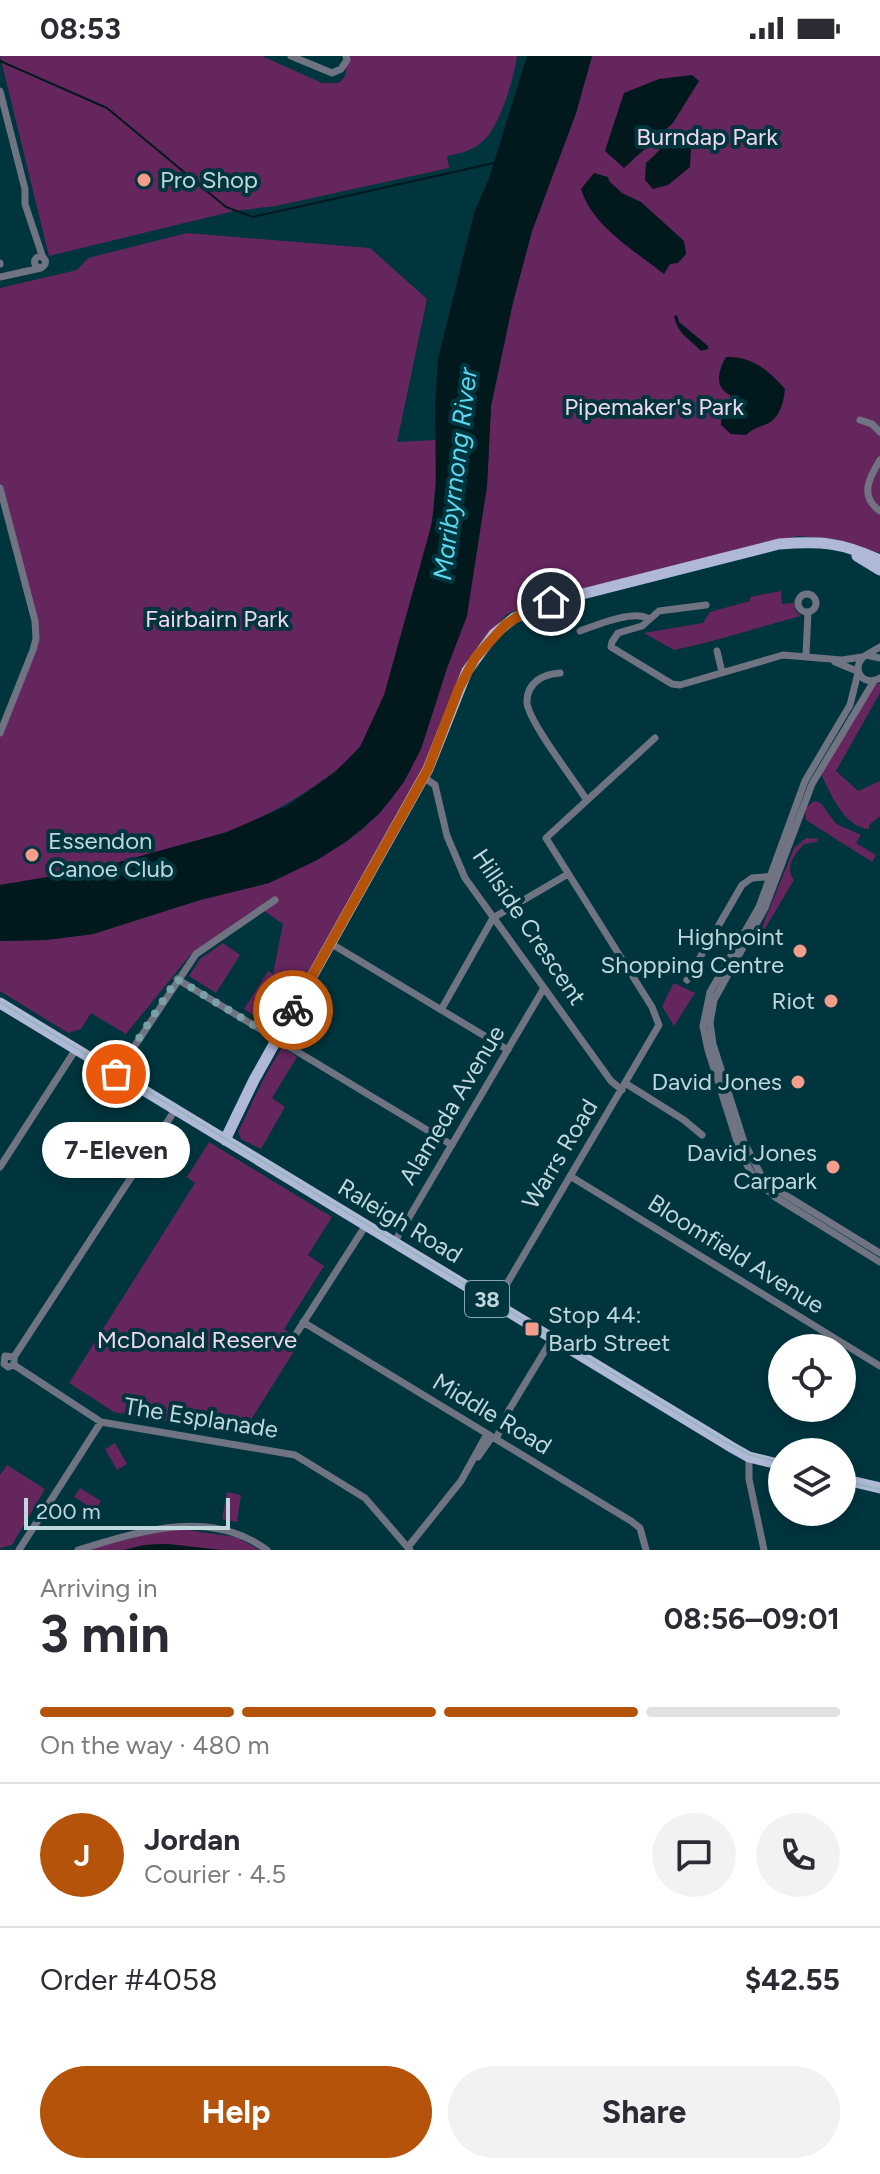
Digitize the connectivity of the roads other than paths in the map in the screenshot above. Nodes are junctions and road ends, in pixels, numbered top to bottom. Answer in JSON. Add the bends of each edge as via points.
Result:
{"nodes":[{"id":1,"x":291,"y":56,"type":"edge"},
{"id":2,"x":346,"y":56,"type":"edge"},
{"id":3,"x":0,"y":91,"type":"edge"},
{"id":4,"x":3,"y":114,"type":"edge"},
{"id":5,"x":0,"y":277,"type":"edge"},
{"id":6,"x":860,"y":420,"type":"dead end"},
{"id":7,"x":880,"y":432,"type":"edge"},
{"id":8,"x":880,"y":460,"type":"edge"},
{"id":9,"x":0,"y":488,"type":"edge"},
{"id":10,"x":880,"y":511,"type":"edge"},
{"id":11,"x":790,"y":543,"type":"junction"},
{"id":12,"x":880,"y":560,"type":"edge"},
{"id":13,"x":880,"y":570,"type":"edge"},
{"id":14,"x":706,"y":605,"type":"dead end"},
{"id":15,"x":808,"y":612,"type":"dead end"},
{"id":16,"x":651,"y":617,"type":"junction"},
{"id":17,"x":580,"y":631,"type":"dead end"},
{"id":18,"x":880,"y":647,"type":"edge"},
{"id":19,"x":717,"y":651,"type":"dead end"},
{"id":20,"x":806,"y":655,"type":"junction"},
{"id":21,"x":864,"y":656,"type":"junction"},
{"id":22,"x":880,"y":658,"type":"edge"},
{"id":23,"x":722,"y":672,"type":"junction"},
{"id":24,"x":858,"y":672,"type":"junction"},
{"id":25,"x":560,"y":673,"type":"dead end"},
{"id":26,"x":877,"y":680,"type":"edge"},
{"id":27,"x":0,"y":733,"type":"edge"},
{"id":28,"x":655,"y":738,"type":"dead end"},
{"id":29,"x":422,"y":780,"type":"junction"},
{"id":30,"x":586,"y":799,"type":"junction"},
{"id":31,"x":568,"y":874,"type":"junction"},
{"id":32,"x":774,"y":876,"type":"junction"},
{"id":33,"x":275,"y":900,"type":"dead end"},
{"id":34,"x":496,"y":922,"type":"junction"},
{"id":35,"x":330,"y":943,"type":"junction"},
{"id":36,"x":177,"y":979,"type":"junction"},
{"id":37,"x":687,"y":980,"type":"dead end"},
{"id":38,"x":544,"y":988,"type":"junction"},
{"id":39,"x":0,"y":1003,"type":"edge"},
{"id":40,"x":441,"y":1010,"type":"junction"},
{"id":41,"x":277,"y":1039,"type":"junction"},
{"id":42,"x":76,"y":1049,"type":"junction"},
{"id":43,"x":508,"y":1050,"type":"junction"},
{"id":44,"x":116,"y":1074,"type":"junction"},
{"id":45,"x":624,"y":1086,"type":"junction"},
{"id":46,"x":175,"y":1110,"type":"junction"},
{"id":47,"x":702,"y":1135,"type":"dead end"},
{"id":48,"x":222,"y":1138,"type":"junction"},
{"id":49,"x":452,"y":1145,"type":"junction"},
{"id":50,"x":0,"y":1167,"type":"edge"},
{"id":51,"x":570,"y":1176,"type":"junction"},
{"id":52,"x":366,"y":1225,"type":"junction"},
{"id":53,"x":394,"y":1243,"type":"junction"},
{"id":54,"x":880,"y":1253,"type":"edge"},
{"id":55,"x":880,"y":1262,"type":"edge"},
{"id":56,"x":495,"y":1304,"type":"junction"},
{"id":57,"x":303,"y":1322,"type":"junction"},
{"id":58,"x":296,"y":1334,"type":"dead end"},
{"id":59,"x":552,"y":1339,"type":"junction"},
{"id":60,"x":6,"y":1363,"type":"edge"},
{"id":61,"x":880,"y":1366,"type":"edge"},
{"id":62,"x":101,"y":1422,"type":"junction"},
{"id":63,"x":491,"y":1436,"type":"junction"},
{"id":64,"x":749,"y":1457,"type":"junction"},
{"id":65,"x":768,"y":1462,"type":"edge"},
{"id":66,"x":856,"y":1482,"type":"edge"},
{"id":67,"x":880,"y":1488,"type":"edge"},
{"id":68,"x":409,"y":1549,"type":"edge"},
{"id":69,"x":19,"y":1550,"type":"edge"},
{"id":70,"x":78,"y":1550,"type":"edge"},
{"id":71,"x":267,"y":1550,"type":"edge"},
{"id":72,"x":646,"y":1550,"type":"edge"},
{"id":73,"x":764,"y":1550,"type":"edge"}],
"edges":[{"from":1,"to":2,"type":"street","via":[[332,73],[341,69]]},
{"from":3,"to":4,"type":"street"},
{"from":4,"to":5,"type":"street","via":[[38,240],[39,261]]},
{"from":6,"to":7,"type":"street"},
{"from":8,"to":10,"type":"street","via":[[867,491]]},
{"from":9,"to":27,"type":"street","via":[[36,639]]},
{"from":11,"to":12,"type":"main road","via":[[831,543]]},
{"from":11,"to":13,"type":"main road","via":[[838,549]]},
{"from":11,"to":29,"type":"main road","via":[[551,602],[514,618],[484,645],[467,671]]},
{"from":14,"to":16,"type":"street","via":[[667,609]]},
{"from":15,"to":20,"type":"street"},
{"from":16,"to":17,"type":"street","via":[[640,614]]},
{"from":16,"to":23,"type":"street","via":[[642,626],[617,634],[613,650],[676,685]]},
{"from":18,"to":21,"type":"street"},
{"from":19,"to":23,"type":"street"},
{"from":20,"to":21,"type":"street","via":[[842,660]]},
{"from":20,"to":23,"type":"street","via":[[783,655]]},
{"from":20,"to":24,"type":"street"},
{"from":21,"to":22,"type":"street"},
{"from":21,"to":24,"type":"street"},
{"from":24,"to":26,"type":"street","via":[[864,680]]},
{"from":24,"to":32,"type":"street","via":[[853,700],[805,781]]},
{"from":25,"to":30,"type":"street","via":[[536,681],[527,704]]},
{"from":26,"to":32,"type":"street","via":[[812,784]]},
{"from":28,"to":30,"type":"street"},
{"from":29,"to":34,"type":"street","name":"Hillside Crescent","via":[[437,797],[462,871]]},
{"from":29,"to":35,"type":"main road"},
{"from":30,"to":31,"type":"street","via":[[546,838]]},
{"from":31,"to":34,"type":"street"},
{"from":31,"to":45,"type":"street","name":"Warrs Road","via":[[659,1025]]},
{"from":32,"to":37,"type":"street","via":[[752,878],[742,885]]},
{"from":32,"to":54,"type":"street","via":[[760,919],[714,1000],[713,1044],[744,1142],[761,1175]]},
{"from":32,"to":55,"type":"street","via":[[710,992],[704,1018],[708,1050],[741,1154],[755,1179]]},
{"from":33,"to":36,"type":"street","via":[[196,954]]},
{"from":34,"to":38,"type":"street","name":"Hillside Crescent"},
{"from":34,"to":40,"type":"street"},
{"from":35,"to":40,"type":"street"},
{"from":35,"to":41,"type":"main road"},
{"from":36,"to":41,"type":"street"},
{"from":36,"to":44,"type":"street"},
{"from":38,"to":43,"type":"street","name":"Alameda Avenue"},
{"from":38,"to":45,"type":"street","name":"Hillside Crescent","via":[[611,1081]]},
{"from":39,"to":42,"type":"main road","name":"Raleigh Road"},
{"from":40,"to":43,"type":"street"},
{"from":41,"to":48,"type":"main road"},
{"from":41,"to":49,"type":"street"},
{"from":42,"to":44,"type":"main road","name":"Raleigh Road"},
{"from":42,"to":50,"type":"street"},
{"from":43,"to":49,"type":"street","name":"Alameda Avenue"},
{"from":44,"to":46,"type":"main road","name":"Raleigh Road"},
{"from":45,"to":47,"type":"street","name":"Hillside Crescent"},
{"from":45,"to":51,"type":"street","name":"Warrs Road"},
{"from":46,"to":48,"type":"main road","name":"Raleigh Road"},
{"from":46,"to":60,"type":"street"},
{"from":48,"to":52,"type":"main road","name":"Raleigh Road","number":"38"},
{"from":49,"to":53,"type":"street","name":"Alameda Avenue"},
{"from":51,"to":56,"type":"street","name":"Warrs Road"},
{"from":51,"to":61,"type":"street","name":"Bloomfield Avenue"},
{"from":52,"to":53,"type":"main road","name":"Raleigh Road","number":"38"},
{"from":52,"to":57,"type":"street"},
{"from":53,"to":56,"type":"main road","name":"Raleigh Road","number":"38"},
{"from":56,"to":59,"type":"main road","name":"Raleigh Road","number":"38"},
{"from":57,"to":58,"type":"street"},
{"from":57,"to":63,"type":"street","name":"Middle Road"},
{"from":59,"to":63,"type":"street"},
{"from":59,"to":64,"type":"main road","name":"Raleigh Road","number":"38"},
{"from":60,"to":62,"type":"street","name":"The Esplanade"},
{"from":62,"to":68,"type":"street","name":"The Esplanade","via":[[295,1455],[365,1498]]},
{"from":62,"to":69,"type":"street"},
{"from":63,"to":68,"type":"street"},
{"from":63,"to":72,"type":"street","name":"Middle Road","via":[[637,1525]]},
{"from":64,"to":65,"type":"main road","name":"Raleigh Road","number":"38"},
{"from":64,"to":73,"type":"street"},
{"from":66,"to":67,"type":"main road"},
{"from":70,"to":71,"type":"street","via":[[153,1528],[178,1527],[239,1535]]}]}
